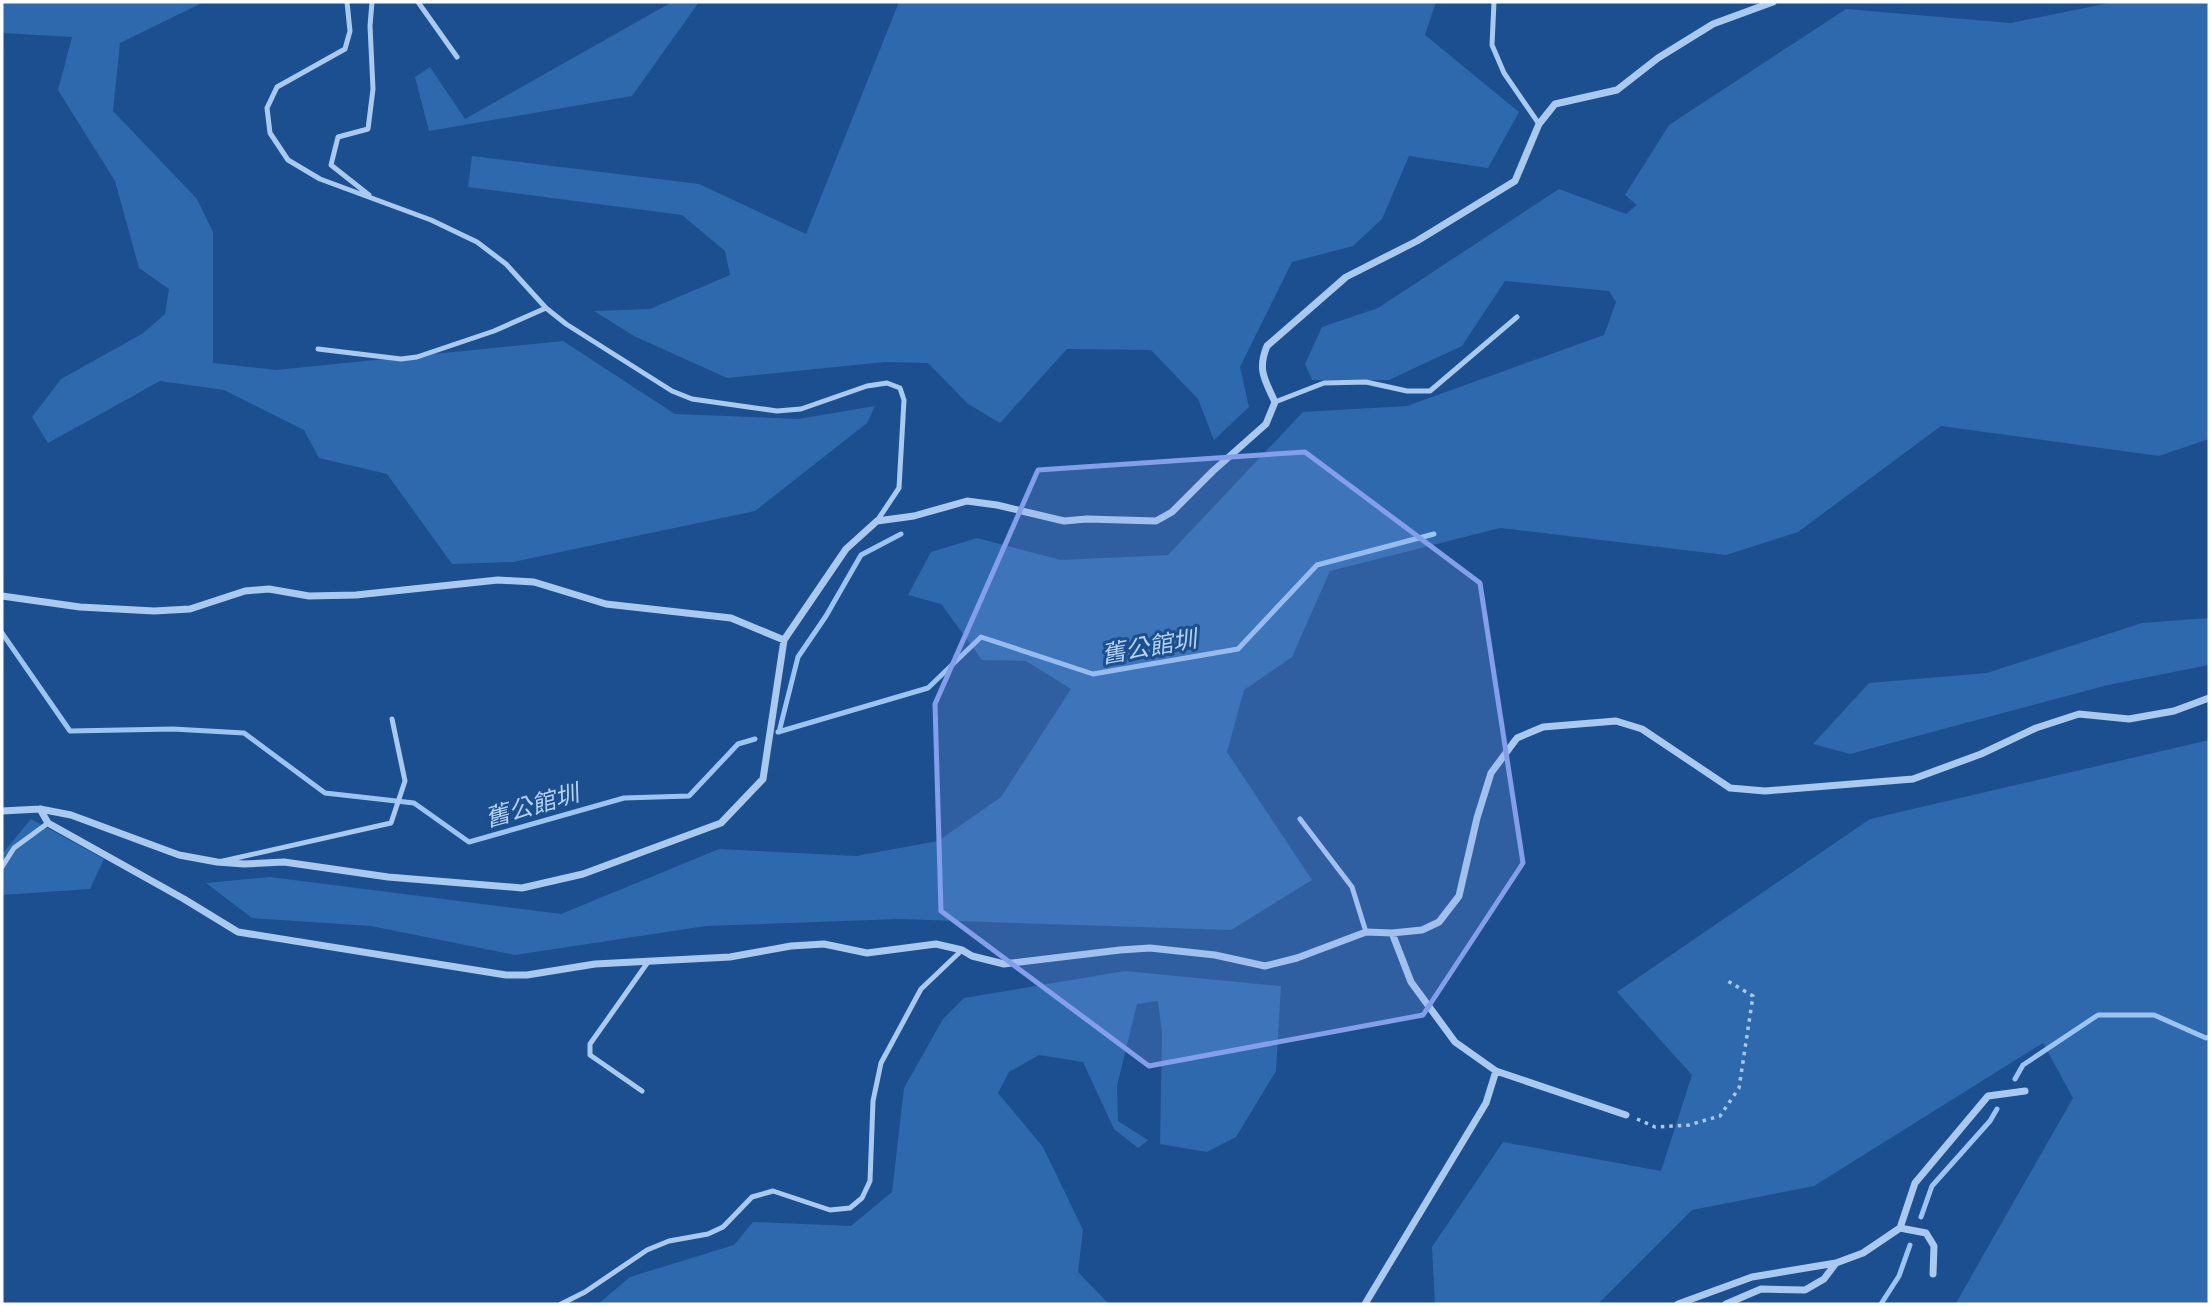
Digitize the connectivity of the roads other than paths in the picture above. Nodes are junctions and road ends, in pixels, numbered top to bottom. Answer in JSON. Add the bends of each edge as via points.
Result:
{"nodes":[{"id":1,"x":347,"y":2,"type":"edge"},
{"id":2,"x":372,"y":2,"type":"edge"},
{"id":3,"x":418,"y":2,"type":"edge"},
{"id":4,"x":1494,"y":2,"type":"edge"},
{"id":5,"x":1773,"y":2,"type":"edge"},
{"id":6,"x":457,"y":57,"type":"dead end"},
{"id":7,"x":1539,"y":124,"type":"junction"},
{"id":8,"x":374,"y":199,"type":"junction"},
{"id":9,"x":546,"y":308,"type":"junction"},
{"id":10,"x":1517,"y":317,"type":"dead end"},
{"id":11,"x":318,"y":349,"type":"dead end"},
{"id":12,"x":1275,"y":402,"type":"junction"},
{"id":13,"x":877,"y":521,"type":"junction"},
{"id":14,"x":2,"y":596,"type":"edge"},
{"id":15,"x":784,"y":640,"type":"junction"},
{"id":16,"x":2209,"y":698,"type":"edge"},
{"id":17,"x":392,"y":719,"type":"dead end"},
{"id":18,"x":40,"y":809,"type":"junction"},
{"id":19,"x":2,"y":811,"type":"edge"},
{"id":20,"x":1300,"y":818,"type":"dead end"},
{"id":21,"x":48,"y":823,"type":"junction"},
{"id":22,"x":217,"y":862,"type":"junction"},
{"id":23,"x":2,"y":867,"type":"edge"},
{"id":24,"x":1366,"y":932,"type":"junction"},
{"id":25,"x":1392,"y":933,"type":"junction"},
{"id":26,"x":962,"y":950,"type":"junction"},
{"id":27,"x":648,"y":962,"type":"junction"},
{"id":28,"x":1496,"y":1071,"type":"junction"},
{"id":29,"x":642,"y":1091,"type":"dead end"},
{"id":30,"x":2025,"y":1091,"type":"dead end"},
{"id":31,"x":1626,"y":1115,"type":"road end"},
{"id":32,"x":1900,"y":1228,"type":"junction"},
{"id":33,"x":1836,"y":1263,"type":"junction"},
{"id":34,"x":1933,"y":1273,"type":"dead end"},
{"id":35,"x":561,"y":1304,"type":"edge"},
{"id":36,"x":1365,"y":1304,"type":"edge"},
{"id":37,"x":1678,"y":1304,"type":"edge"},
{"id":38,"x":1726,"y":1304,"type":"edge"}],
"edges":[{"from":1,"to":8,"type":"lane","via":[[350,31],[345,49],[277,87],[267,108],[271,133],[288,160],[320,179]]},
{"from":2,"to":8,"type":"lane","via":[[373,89],[368,128],[338,137],[331,164]]},
{"from":3,"to":6,"type":"lane"},
{"from":4,"to":7,"type":"lane","via":[[1492,45],[1504,73]]},
{"from":5,"to":7,"type":"street","via":[[1713,24],[1617,90],[1555,104]]},
{"from":7,"to":12,"type":"street","via":[[1515,181],[1417,241],[1346,276],[1266,346],[1261,361]]},
{"from":8,"to":9,"type":"lane","via":[[477,242],[506,264]]},
{"from":9,"to":11,"type":"lane","via":[[416,357]]},
{"from":9,"to":13,"type":"lane","via":[[672,391],[692,399],[778,411],[801,409],[867,386],[887,383],[900,388],[904,400],[899,488]]},
{"from":10,"to":12,"type":"lane","via":[[1430,391],[1366,382],[1324,383]]},
{"from":12,"to":13,"type":"street","via":[[1266,424],[1172,512],[1156,521],[1063,521],[967,501]]},
{"from":13,"to":15,"type":"street","via":[[846,549]]},
{"from":14,"to":15,"type":"street","via":[[154,611],[190,609],[244,591],[344,596],[522,581],[606,604],[731,618]]},
{"from":15,"to":22,"type":"street","via":[[763,779],[721,823],[583,874],[523,888],[388,877],[284,862]]},
{"from":16,"to":25,"type":"street","via":[[2174,711],[2129,719],[2079,714],[1913,779],[1765,791],[1730,788],[1642,729],[1616,720],[1543,727],[1517,738],[1491,773],[1459,896],[1439,922],[1422,930]]},
{"from":17,"to":22,"type":"lane","via":[[405,781],[391,823]]},
{"from":18,"to":19,"type":"street"},
{"from":18,"to":21,"type":"street"},
{"from":18,"to":22,"type":"street","via":[[71,815],[178,855]]},
{"from":20,"to":24,"type":"lane","via":[[1352,887]]},
{"from":21,"to":23,"type":"lane","via":[[14,848]]},
{"from":21,"to":27,"type":"street","via":[[238,932],[506,975]]},
{"from":24,"to":25,"type":"street"},
{"from":24,"to":26,"type":"street","via":[[1265,966],[1150,948],[1004,964]]},
{"from":25,"to":28,"type":"street","via":[[1410,982],[1454,1042]]},
{"from":26,"to":27,"type":"street","via":[[936,944],[867,953],[824,944]]},
{"from":26,"to":35,"type":"lane","via":[[921,989],[881,1063],[873,1101],[870,1181],[862,1198],[850,1208],[830,1210],[773,1191],[752,1197],[723,1227],[647,1250]]},
{"from":27,"to":29,"type":"lane","via":[[590,1044],[590,1055]]},
{"from":28,"to":31,"type":"street"},
{"from":28,"to":36,"type":"street","via":[[1486,1103]]},
{"from":30,"to":32,"type":"street","via":[[1988,1096],[1915,1183]]},
{"from":32,"to":33,"type":"street","via":[[1863,1253]]},
{"from":32,"to":34,"type":"street","via":[[1926,1233],[1934,1246]]},
{"from":33,"to":37,"type":"street","via":[[1752,1277]]},
{"from":33,"to":38,"type":"street","via":[[1824,1279],[1805,1290],[1761,1289]]}]}
